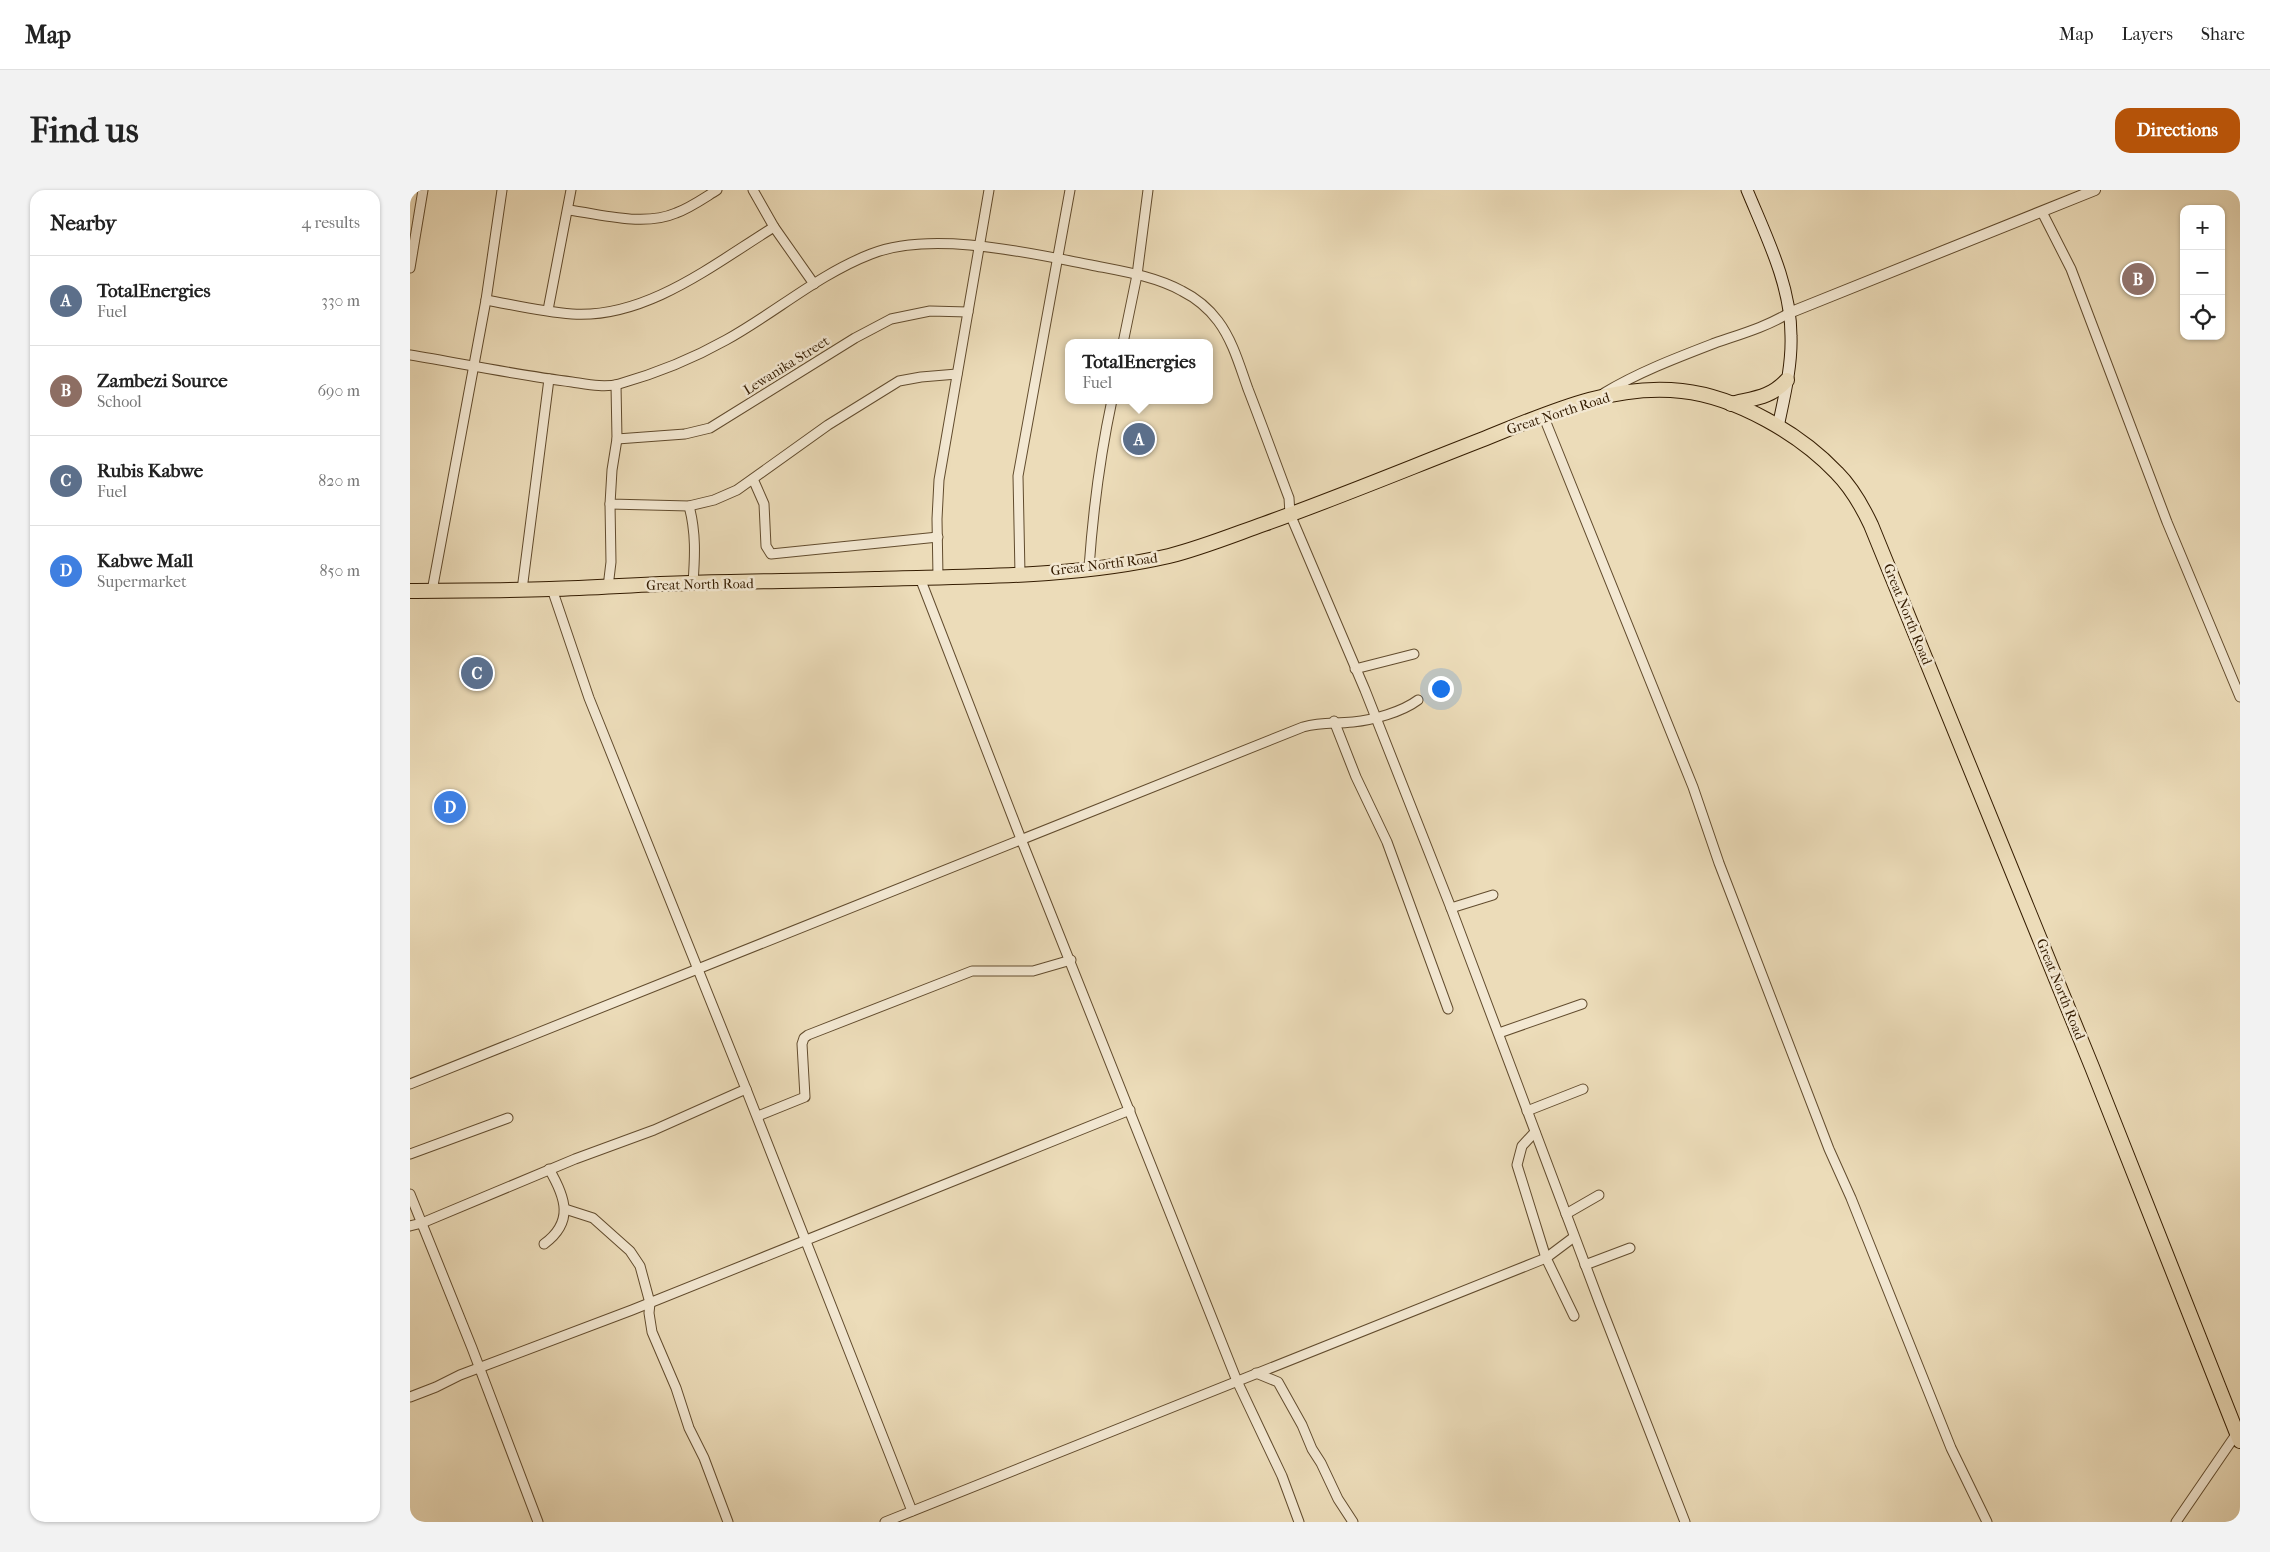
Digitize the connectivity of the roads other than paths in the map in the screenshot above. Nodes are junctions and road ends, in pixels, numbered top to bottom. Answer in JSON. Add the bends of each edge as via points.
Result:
{"nodes":[{"id":1,"x":423,"y":190,"type":"edge"},
{"id":2,"x":502,"y":190,"type":"edge"},
{"id":3,"x":571,"y":190,"type":"edge"},
{"id":4,"x":717,"y":190,"type":"edge"},
{"id":5,"x":753,"y":190,"type":"edge"},
{"id":6,"x":989,"y":190,"type":"edge"},
{"id":7,"x":1070,"y":190,"type":"edge"},
{"id":8,"x":1148,"y":190,"type":"edge"},
{"id":9,"x":1748,"y":190,"type":"edge"},
{"id":10,"x":2095,"y":190,"type":"edge"},
{"id":11,"x":568,"y":210,"type":"junction"},
{"id":12,"x":2042,"y":212,"type":"junction"},
{"id":13,"x":774,"y":227,"type":"junction"},
{"id":14,"x":980,"y":247,"type":"junction"},
{"id":15,"x":1056,"y":258,"type":"junction"},
{"id":16,"x":410,"y":268,"type":"edge"},
{"id":17,"x":1137,"y":274,"type":"junction"},
{"id":18,"x":814,"y":284,"type":"junction"},
{"id":19,"x":486,"y":300,"type":"junction"},
{"id":20,"x":548,"y":310,"type":"junction"},
{"id":21,"x":968,"y":312,"type":"junction"},
{"id":22,"x":1789,"y":313,"type":"junction"},
{"id":23,"x":1124,"y":339,"type":"edge"},
{"id":24,"x":410,"y":355,"type":"edge"},
{"id":25,"x":473,"y":365,"type":"junction"},
{"id":26,"x":957,"y":374,"type":"junction"},
{"id":27,"x":549,"y":379,"type":"junction"},
{"id":28,"x":1787,"y":380,"type":"junction"},
{"id":29,"x":616,"y":385,"type":"junction"},
{"id":30,"x":1597,"y":397,"type":"junction"},
{"id":31,"x":1111,"y":404,"type":"edge"},
{"id":32,"x":1731,"y":404,"type":"junction"},
{"id":33,"x":1544,"y":415,"type":"junction"},
{"id":34,"x":1778,"y":427,"type":"junction"},
{"id":35,"x":617,"y":439,"type":"junction"},
{"id":36,"x":753,"y":479,"type":"junction"},
{"id":37,"x":610,"y":504,"type":"junction"},
{"id":38,"x":689,"y":506,"type":"junction"},
{"id":39,"x":1290,"y":514,"type":"junction"},
{"id":40,"x":938,"y":537,"type":"junction"},
{"id":41,"x":1089,"y":568,"type":"junction"},
{"id":42,"x":1020,"y":574,"type":"junction"},
{"id":43,"x":938,"y":577,"type":"junction"},
{"id":44,"x":920,"y":578,"type":"junction"},
{"id":45,"x":693,"y":583,"type":"junction"},
{"id":46,"x":608,"y":586,"type":"junction"},
{"id":47,"x":552,"y":589,"type":"junction"},
{"id":48,"x":522,"y":590,"type":"junction"},
{"id":49,"x":410,"y":591,"type":"edge"},
{"id":50,"x":432,"y":591,"type":"junction"},
{"id":51,"x":1414,"y":654,"type":"dead end"},
{"id":52,"x":1355,"y":669,"type":"junction"},
{"id":53,"x":2240,"y":697,"type":"edge"},
{"id":54,"x":1418,"y":700,"type":"dead end"},
{"id":55,"x":1374,"y":718,"type":"junction"},
{"id":56,"x":1334,"y":722,"type":"junction"},
{"id":57,"x":1021,"y":839,"type":"junction"},
{"id":58,"x":1493,"y":895,"type":"dead end"},
{"id":59,"x":1451,"y":908,"type":"junction"},
{"id":60,"x":1071,"y":960,"type":"junction"},
{"id":61,"x":697,"y":970,"type":"junction"},
{"id":62,"x":1582,"y":1004,"type":"dead end"},
{"id":63,"x":1448,"y":1009,"type":"dead end"},
{"id":64,"x":1499,"y":1033,"type":"junction"},
{"id":65,"x":410,"y":1084,"type":"edge"},
{"id":66,"x":746,"y":1089,"type":"junction"},
{"id":67,"x":1583,"y":1089,"type":"dead end"},
{"id":68,"x":1130,"y":1110,"type":"junction"},
{"id":69,"x":1527,"y":1110,"type":"junction"},
{"id":70,"x":758,"y":1116,"type":"junction"},
{"id":71,"x":508,"y":1118,"type":"dead end"},
{"id":72,"x":1535,"y":1132,"type":"junction"},
{"id":73,"x":410,"y":1154,"type":"edge"},
{"id":74,"x":549,"y":1170,"type":"junction"},
{"id":75,"x":410,"y":1194,"type":"edge"},
{"id":76,"x":1600,"y":1195,"type":"dead end"},
{"id":77,"x":565,"y":1209,"type":"junction"},
{"id":78,"x":1566,"y":1214,"type":"junction"},
{"id":79,"x":422,"y":1223,"type":"junction"},
{"id":80,"x":410,"y":1226,"type":"edge"},
{"id":81,"x":1574,"y":1237,"type":"junction"},
{"id":82,"x":806,"y":1240,"type":"junction"},
{"id":83,"x":544,"y":1244,"type":"dead end"},
{"id":84,"x":1630,"y":1248,"type":"dead end"},
{"id":85,"x":1546,"y":1258,"type":"junction"},
{"id":86,"x":1585,"y":1266,"type":"junction"},
{"id":87,"x":650,"y":1303,"type":"junction"},
{"id":88,"x":1574,"y":1316,"type":"dead end"},
{"id":89,"x":478,"y":1368,"type":"junction"},
{"id":90,"x":1256,"y":1373,"type":"junction"},
{"id":91,"x":1237,"y":1381,"type":"junction"},
{"id":92,"x":410,"y":1397,"type":"edge"},
{"id":93,"x":2238,"y":1437,"type":"edge"},
{"id":94,"x":912,"y":1511,"type":"junction"},
{"id":95,"x":538,"y":1522,"type":"edge"},
{"id":96,"x":728,"y":1522,"type":"edge"},
{"id":97,"x":885,"y":1522,"type":"edge"},
{"id":98,"x":1299,"y":1522,"type":"edge"},
{"id":99,"x":1353,"y":1522,"type":"edge"},
{"id":100,"x":1685,"y":1522,"type":"edge"},
{"id":101,"x":1987,"y":1522,"type":"edge"},
{"id":102,"x":2176,"y":1522,"type":"edge"}],
"edges":[{"from":1,"to":16,"type":"street"},
{"from":2,"to":19,"type":"street"},
{"from":3,"to":11,"type":"street"},
{"from":4,"to":11,"type":"street","via":[[676,214],[654,218],[638,220]]},
{"from":5,"to":13,"type":"street"},
{"from":6,"to":14,"type":"street"},
{"from":7,"to":15,"type":"street"},
{"from":8,"to":17,"type":"street"},
{"from":9,"to":22,"type":"main road","via":[[1786,292]]},
{"from":10,"to":12,"type":"street"},
{"from":11,"to":20,"type":"street"},
{"from":12,"to":22,"type":"street"},
{"from":12,"to":53,"type":"street","via":[[2071,269],[2167,522]]},
{"from":13,"to":18,"type":"street"},
{"from":13,"to":20,"type":"street","via":[[662,296],[600,312],[572,314]]},
{"from":14,"to":15,"type":"street"},
{"from":14,"to":18,"type":"street","via":[[910,245],[873,253]]},
{"from":14,"to":21,"type":"street"},
{"from":15,"to":17,"type":"street"},
{"from":15,"to":42,"type":"street","via":[[1018,476]]},
{"from":17,"to":23,"type":"street"},
{"from":17,"to":39,"type":"street","via":[[1180,290],[1202,304],[1229,339],[1289,498]]},
{"from":18,"to":29,"type":"street","via":[[727,340],[695,356]]},
{"from":19,"to":20,"type":"street"},
{"from":19,"to":25,"type":"street"},
{"from":21,"to":26,"type":"street"},
{"from":21,"to":35,"type":"street","name":"Lewanika Street","via":[[930,311],[891,319],[710,428],[685,434]]},
{"from":22,"to":28,"type":"main road","via":[[1792,336]]},
{"from":22,"to":30,"type":"street","via":[[1770,325],[1633,376]]},
{"from":24,"to":25,"type":"street"},
{"from":25,"to":27,"type":"street"},
{"from":25,"to":50,"type":"street"},
{"from":26,"to":36,"type":"street","via":[[899,381],[828,425]]},
{"from":26,"to":40,"type":"street","via":[[940,480]]},
{"from":27,"to":29,"type":"street"},
{"from":27,"to":48,"type":"street"},
{"from":28,"to":32,"type":"highway","via":[[1768,396]]},
{"from":28,"to":34,"type":"main road"},
{"from":29,"to":35,"type":"street"},
{"from":30,"to":32,"type":"highway","name":"Great North Road","via":[[1630,391],[1684,391]]},
{"from":30,"to":33,"type":"highway","name":"Great North Road"},
{"from":31,"to":41,"type":"street","via":[[1093,511]]},
{"from":32,"to":34,"type":"highway","name":"Great North Road"},
{"from":33,"to":39,"type":"highway","name":"Great North Road"},
{"from":33,"to":101,"type":"street","via":[[1693,788],[1829,1149],[1950,1448]]},
{"from":34,"to":93,"type":"highway","name":"Great North Road","via":[[1798,439],[1839,475],[1858,499],[1871,525],[2092,1067]]},
{"from":35,"to":37,"type":"street"},
{"from":36,"to":38,"type":"street","via":[[714,500]]},
{"from":36,"to":40,"type":"street","via":[[764,504],[766,546],[771,554]]},
{"from":37,"to":38,"type":"street"},
{"from":37,"to":46,"type":"street"},
{"from":38,"to":45,"type":"street","via":[[696,547]]},
{"from":39,"to":41,"type":"highway","name":"Great North Road","via":[[1171,555]]},
{"from":39,"to":52,"type":"street"},
{"from":40,"to":43,"type":"street"},
{"from":41,"to":42,"type":"highway","name":"Great North Road"},
{"from":42,"to":43,"type":"highway","name":"Great North Road"},
{"from":43,"to":44,"type":"highway","name":"Great North Road"},
{"from":44,"to":45,"type":"highway","name":"Great North Road"},
{"from":44,"to":57,"type":"street"},
{"from":45,"to":46,"type":"highway","name":"Great North Road"},
{"from":46,"to":47,"type":"highway","name":"Great North Road"},
{"from":47,"to":48,"type":"highway","name":"Great North Road"},
{"from":47,"to":61,"type":"street","via":[[589,698]]},
{"from":48,"to":50,"type":"highway","name":"Great North Road"},
{"from":49,"to":50,"type":"highway","name":"Great North Road"},
{"from":51,"to":52,"type":"street"},
{"from":52,"to":55,"type":"street"},
{"from":54,"to":55,"type":"street"},
{"from":55,"to":56,"type":"street"},
{"from":55,"to":59,"type":"street"},
{"from":56,"to":57,"type":"street","via":[[1303,727]]},
{"from":56,"to":63,"type":"street","via":[[1387,842]]},
{"from":57,"to":60,"type":"street"},
{"from":57,"to":61,"type":"street"},
{"from":58,"to":59,"type":"street"},
{"from":59,"to":64,"type":"street"},
{"from":60,"to":68,"type":"street"},
{"from":60,"to":70,"type":"street","via":[[1033,971],[972,971],[808,1035],[802,1044],[805,1097]]},
{"from":61,"to":65,"type":"street"},
{"from":61,"to":66,"type":"street"},
{"from":62,"to":64,"type":"street"},
{"from":64,"to":69,"type":"street"},
{"from":66,"to":70,"type":"street"},
{"from":66,"to":74,"type":"street","via":[[654,1130]]},
{"from":67,"to":69,"type":"street"},
{"from":68,"to":82,"type":"street"},
{"from":68,"to":91,"type":"street"},
{"from":69,"to":72,"type":"street"},
{"from":70,"to":82,"type":"street"},
{"from":71,"to":73,"type":"street"},
{"from":72,"to":78,"type":"street"},
{"from":72,"to":85,"type":"street","via":[[1522,1146],[1517,1165]]},
{"from":74,"to":77,"type":"street","via":[[562,1193]]},
{"from":74,"to":79,"type":"street"},
{"from":75,"to":79,"type":"street"},
{"from":76,"to":78,"type":"street"},
{"from":77,"to":83,"type":"street","via":[[561,1227]]},
{"from":77,"to":87,"type":"street","via":[[592,1218],[630,1251],[640,1266]]},
{"from":78,"to":81,"type":"street"},
{"from":79,"to":80,"type":"street"},
{"from":79,"to":89,"type":"street"},
{"from":81,"to":85,"type":"street"},
{"from":81,"to":86,"type":"street"},
{"from":82,"to":87,"type":"street"},
{"from":82,"to":94,"type":"street"},
{"from":84,"to":86,"type":"street"},
{"from":85,"to":88,"type":"street"},
{"from":85,"to":90,"type":"street"},
{"from":86,"to":100,"type":"street"},
{"from":87,"to":89,"type":"street"},
{"from":87,"to":96,"type":"street","via":[[648,1312],[652,1332]]},
{"from":89,"to":92,"type":"street"},
{"from":89,"to":95,"type":"street"},
{"from":90,"to":91,"type":"street"},
{"from":90,"to":99,"type":"street","via":[[1278,1382],[1338,1500]]},
{"from":91,"to":94,"type":"street"},
{"from":91,"to":98,"type":"street","via":[[1282,1476]]},
{"from":93,"to":102,"type":"street"},
{"from":94,"to":97,"type":"street"}]}
